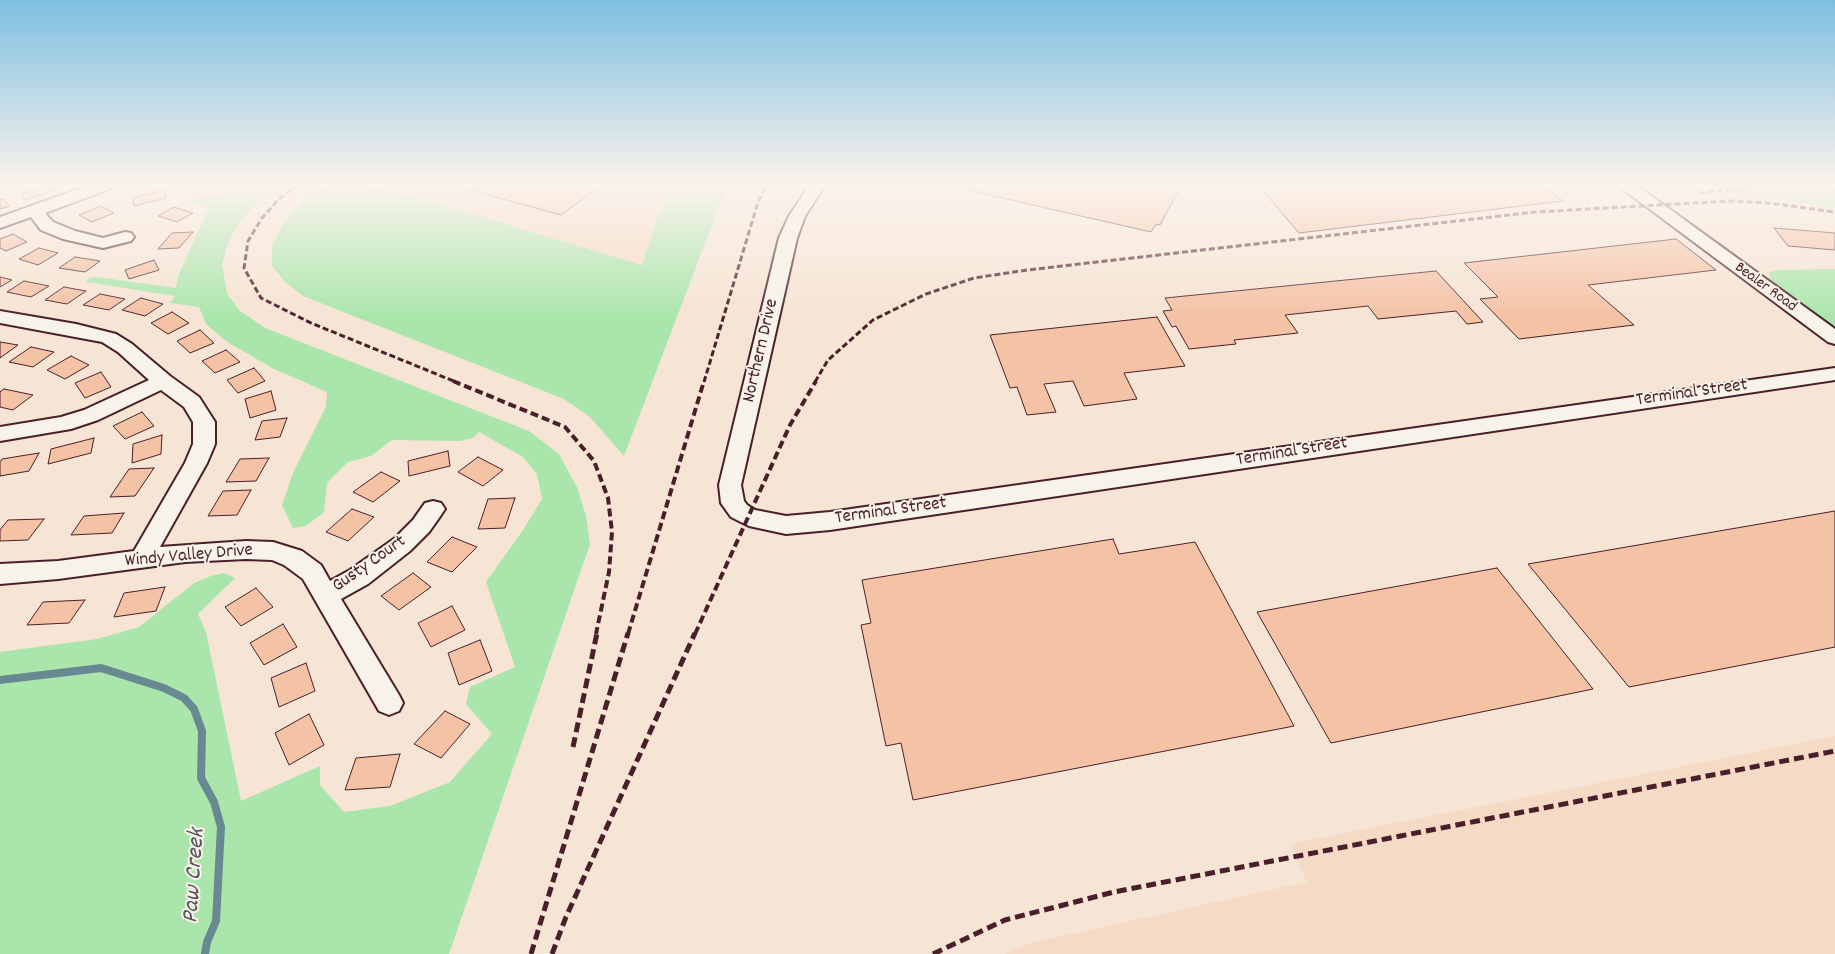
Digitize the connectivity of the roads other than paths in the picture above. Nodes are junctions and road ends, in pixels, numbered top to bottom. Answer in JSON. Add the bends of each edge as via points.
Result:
{"nodes":[{"id":1,"x":53,"y":229,"type":"edge"},
{"id":2,"x":792,"y":229,"type":"edge"},
{"id":3,"x":1685,"y":229,"type":"edge"},
{"id":4,"x":124,"y":237,"type":"dead end"},
{"id":5,"x":0,"y":317,"type":"edge"},
{"id":6,"x":1835,"y":338,"type":"edge"},
{"id":7,"x":1835,"y":374,"type":"edge"},
{"id":8,"x":163,"y":381,"type":"junction"},
{"id":9,"x":0,"y":434,"type":"edge"},
{"id":10,"x":432,"y":509,"type":"dead end"},
{"id":11,"x":748,"y":517,"type":"joint"},
{"id":12,"x":141,"y":560,"type":"junction"},
{"id":13,"x":0,"y":574,"type":"edge"},
{"id":14,"x":325,"y":596,"type":"junction"},
{"id":15,"x":389,"y":703,"type":"dead end"}],
"edges":[{"from":1,"to":4,"type":"street","via":[[103,243]]},
{"from":2,"to":11,"type":"street","name":"Northern Drive","via":[[730,485],[733,503]]},
{"from":3,"to":6,"type":"street","name":"Bealer Road"},
{"from":5,"to":8,"type":"street","via":[[109,338],[126,348]]},
{"from":7,"to":11,"type":"street","name":"Terminal Street","via":[[830,521],[786,525]]},
{"from":8,"to":9,"type":"street","via":[[91,415],[63,424]]},
{"from":8,"to":12,"type":"street","via":[[192,402],[204,422],[204,444]]},
{"from":10,"to":14,"type":"street","name":"Gusty Court","via":[[402,545],[359,577]]},
{"from":12,"to":13,"type":"street","name":"Windy Valley Drive"},
{"from":12,"to":14,"type":"street","name":"Windy Valley Drive","via":[[222,550],[273,551],[293,558],[312,572]]},
{"from":14,"to":15,"type":"street","name":"Windy Valley Drive"}]}
